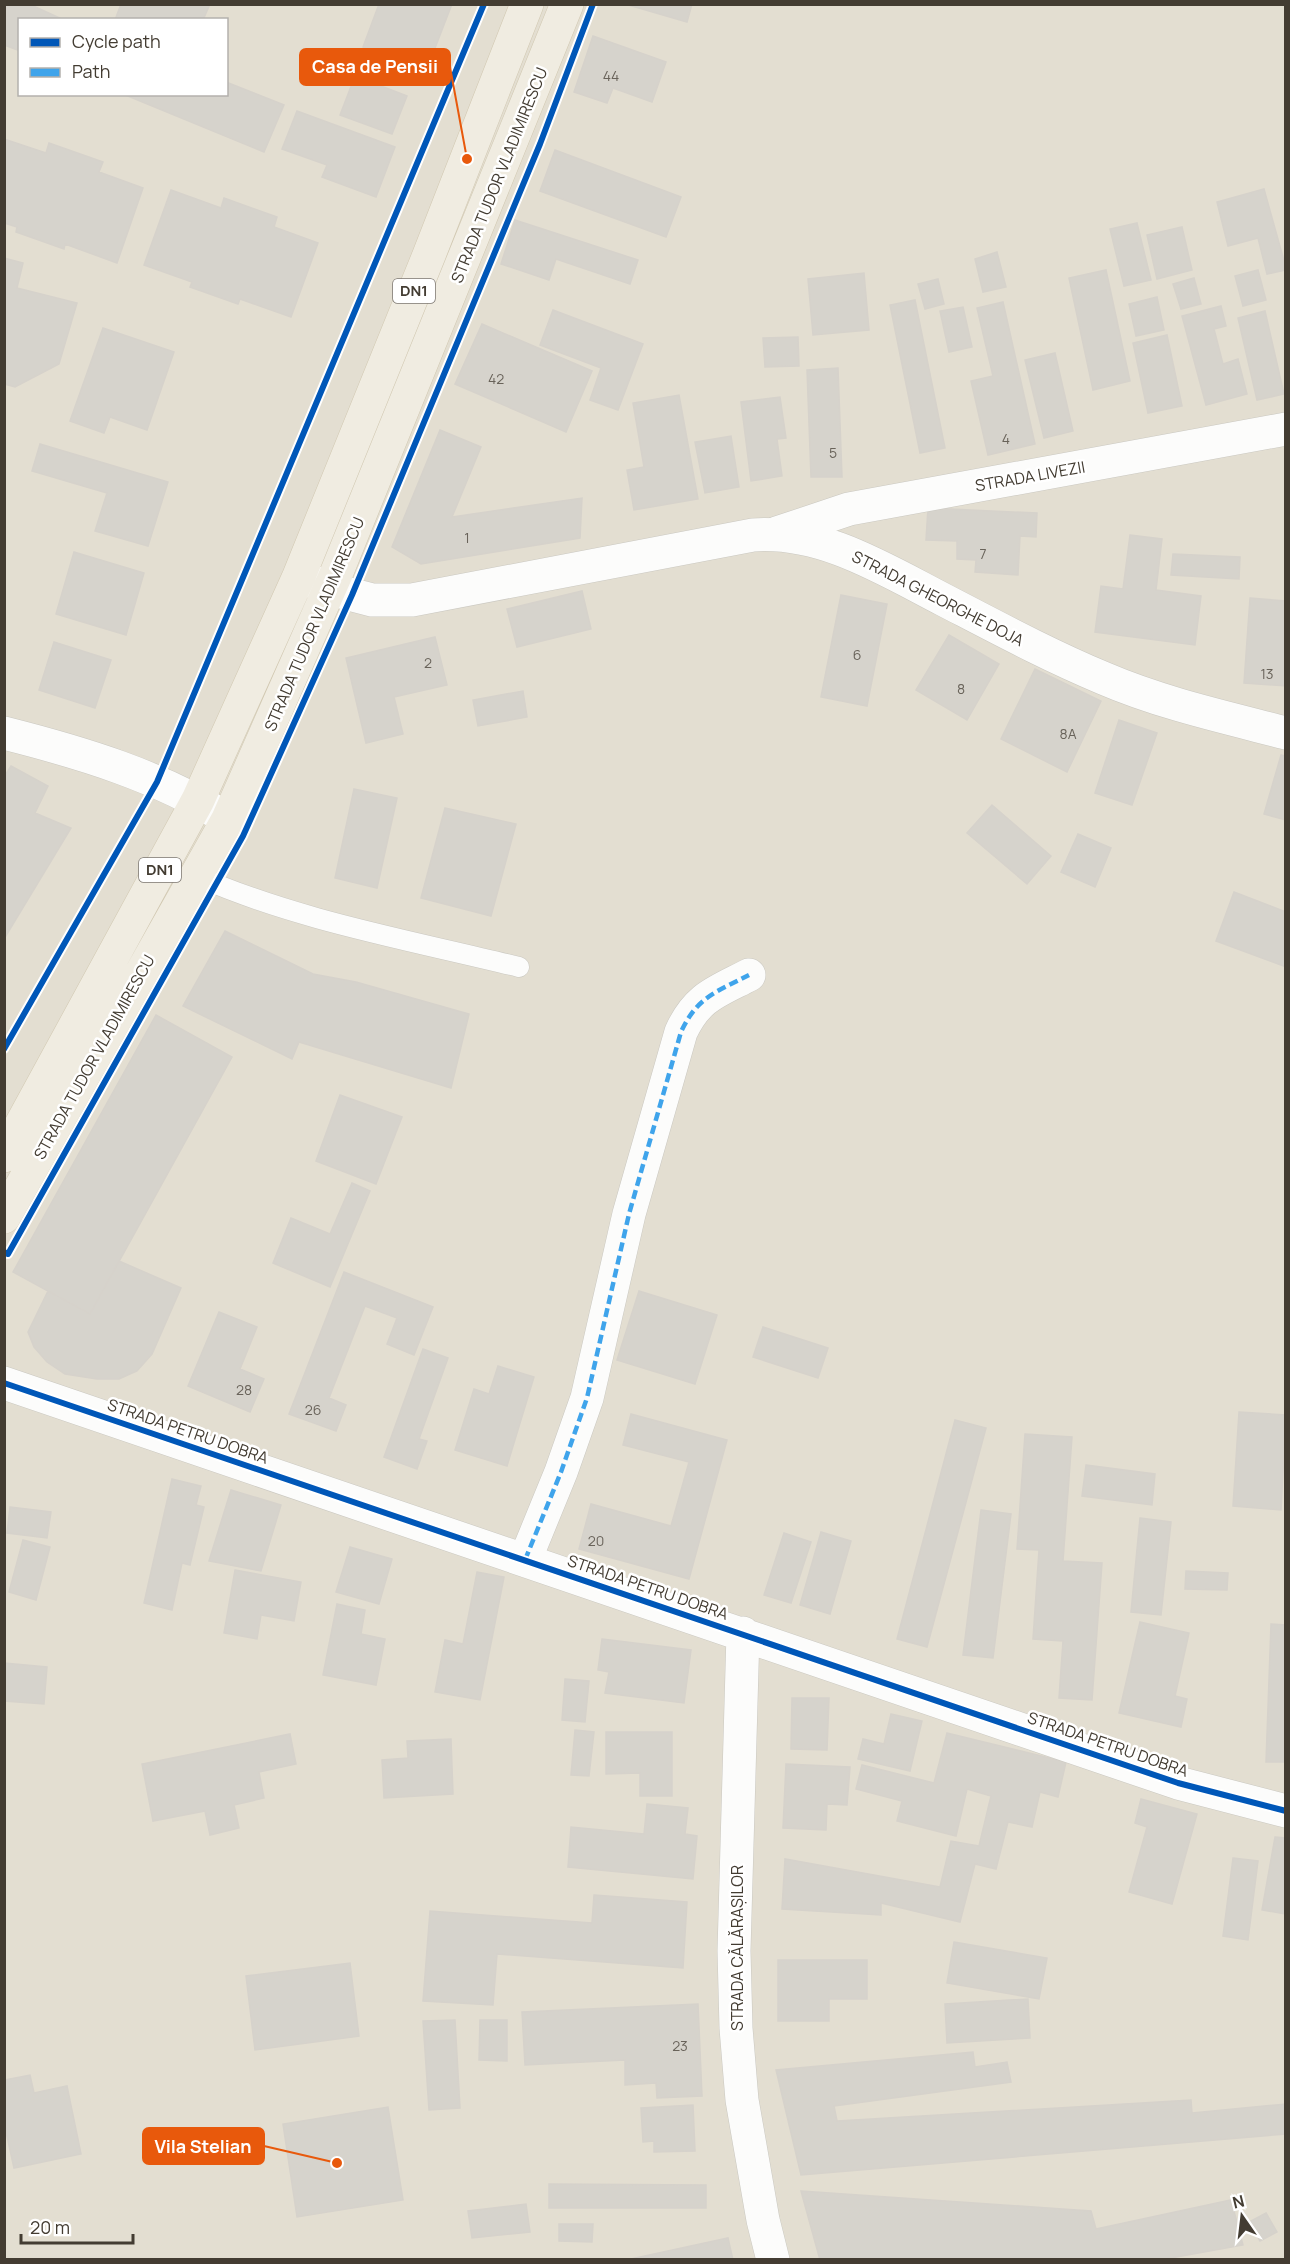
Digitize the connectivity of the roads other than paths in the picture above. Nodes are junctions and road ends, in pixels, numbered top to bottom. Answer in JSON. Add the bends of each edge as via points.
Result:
{"nodes":[{"id":1,"x":527,"y":4,"type":"edge"},
{"id":2,"x":567,"y":4,"type":"edge"},
{"id":3,"x":1286,"y":429,"type":"edge"},
{"id":4,"x":777,"y":533,"type":"junction"},
{"id":5,"x":299,"y":576,"type":"junction"},
{"id":6,"x":330,"y":589,"type":"junction"},
{"id":7,"x":4,"y":733,"type":"edge"},
{"id":8,"x":1286,"y":733,"type":"edge"},
{"id":9,"x":198,"y":800,"type":"junction"},
{"id":10,"x":228,"y":819,"type":"junction"},
{"id":11,"x":196,"y":876,"type":"junction"},
{"id":12,"x":519,"y":967,"type":"dead end"},
{"id":13,"x":749,"y":975,"type":"dead end"},
{"id":14,"x":4,"y":1156,"type":"edge"},
{"id":15,"x":4,"y":1216,"type":"edge"},
{"id":16,"x":4,"y":1383,"type":"edge"},
{"id":17,"x":525,"y":1560,"type":"junction"},
{"id":18,"x":743,"y":1633,"type":"junction"},
{"id":19,"x":1286,"y":1811,"type":"edge"},
{"id":20,"x":772,"y":2259,"type":"edge"}],
"edges":[{"from":1,"to":5,"type":"main road","name":"STRADA TUDOR VLADIMIRESCU","number":"DN1"},
{"from":2,"to":6,"type":"main road","name":"STRADA TUDOR VLADIMIRESCU","number":"DN1"},
{"from":3,"to":4,"type":"street","name":"STRADA LIVEZII","via":[[849,510]]},
{"from":4,"to":6,"type":"street","name":"STRADA GHEORGHE DOJA","via":[[412,600],[372,600]]},
{"from":4,"to":8,"type":"street","name":"STRADA GHEORGHE DOJA","via":[[865,559],[1105,679],[1167,701]]},
{"from":5,"to":6,"type":"street","name":"STRADA GHEORGHE DOJA"},
{"from":5,"to":9,"type":"main road","name":"STRADA TUDOR VLADIMIRESCU","number":"DN1"},
{"from":6,"to":10,"type":"main road","name":"STRADA TUDOR VLADIMIRESCU","number":"DN1"},
{"from":7,"to":9,"type":"street","via":[[96,758]]},
{"from":9,"to":10,"type":"street"},
{"from":9,"to":14,"type":"main road","name":"STRADA TUDOR VLADIMIRESCU","number":"DN1"},
{"from":10,"to":11,"type":"main road","name":"STRADA TUDOR VLADIMIRESCU","number":"DN1"},
{"from":11,"to":12,"type":"lane","via":[[301,914]]},
{"from":11,"to":15,"type":"main road","name":"STRADA TUDOR VLADIMIRESCU","number":"DN1"},
{"from":13,"to":17,"type":"street","via":[[711,994],[690,1012],[681,1032],[629,1214],[587,1398]]},
{"from":16,"to":17,"type":"street","name":"STRADA PETRU DOBRA"},
{"from":17,"to":18,"type":"street","name":"STRADA PETRU DOBRA"},
{"from":18,"to":19,"type":"street","name":"STRADA PETRU DOBRA","via":[[1178,1783]]},
{"from":18,"to":20,"type":"street","name":"STRADA CĂLĂRAȘILOR","via":[[734,1952],[736,2028],[742,2100]]}]}
